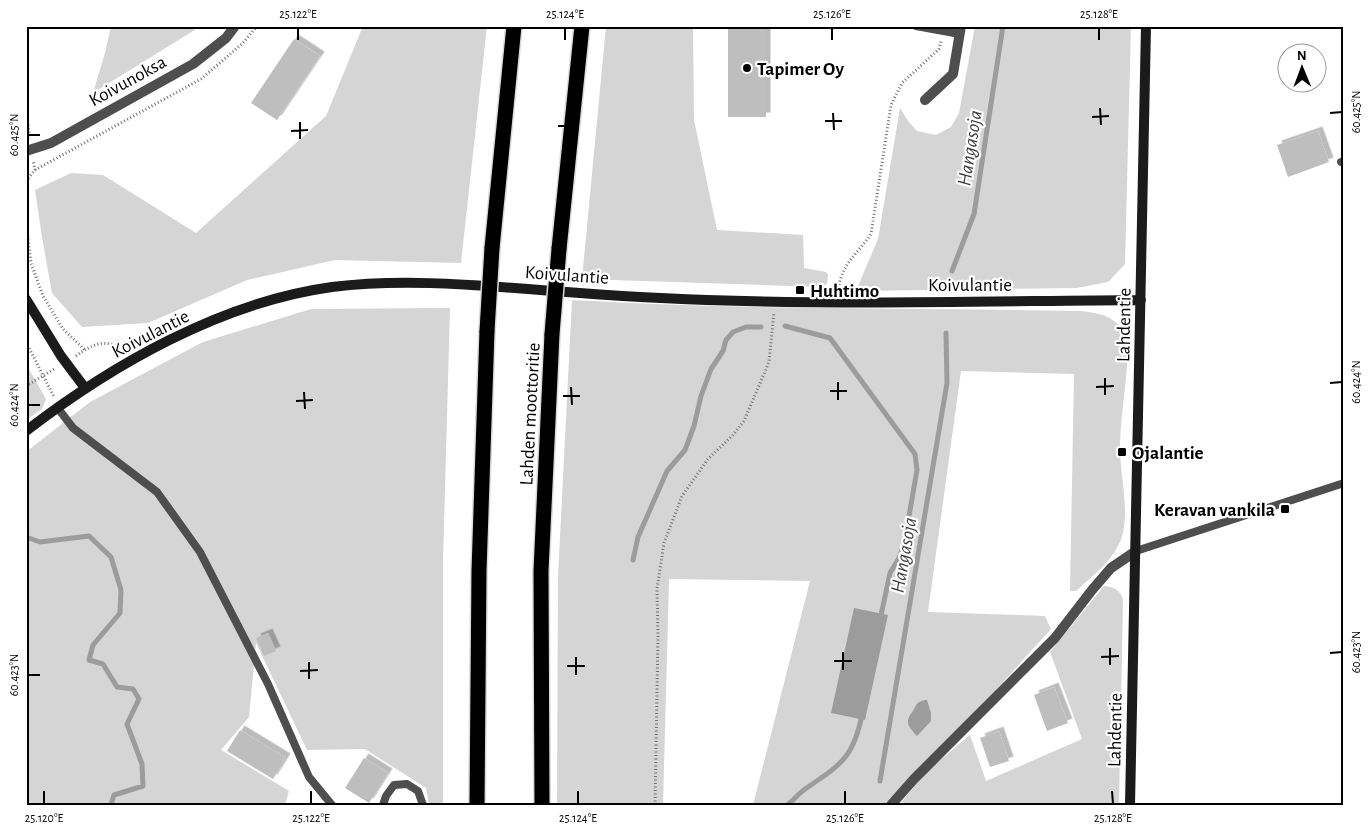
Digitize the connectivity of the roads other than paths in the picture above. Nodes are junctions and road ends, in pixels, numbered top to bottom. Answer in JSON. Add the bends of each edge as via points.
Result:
{"nodes":[{"id":1,"x":235,"y":26,"type":"edge"},
{"id":2,"x":514,"y":26,"type":"edge"},
{"id":3,"x":582,"y":26,"type":"edge"},
{"id":4,"x":916,"y":26,"type":"edge"},
{"id":5,"x":1146,"y":26,"type":"edge"},
{"id":6,"x":960,"y":30,"type":"edge"},
{"id":7,"x":925,"y":100,"type":"dead end"},
{"id":8,"x":26,"y":151,"type":"edge"},
{"id":9,"x":26,"y":299,"type":"edge"},
{"id":10,"x":1141,"y":300,"type":"junction"},
{"id":11,"x":85,"y":388,"type":"junction"},
{"id":12,"x":57,"y":407,"type":"junction"},
{"id":13,"x":26,"y":431,"type":"edge"},
{"id":14,"x":1344,"y":484,"type":"edge"},
{"id":15,"x":1136,"y":551,"type":"junction"},
{"id":16,"x":332,"y":805,"type":"edge"},
{"id":17,"x":383,"y":805,"type":"edge"},
{"id":18,"x":423,"y":805,"type":"edge"},
{"id":19,"x":476,"y":805,"type":"edge"},
{"id":20,"x":542,"y":805,"type":"edge"},
{"id":21,"x":892,"y":805,"type":"edge"},
{"id":22,"x":1130,"y":805,"type":"edge"}],
"edges":[{"from":1,"to":8,"type":"street","name":"Koivunoksa","via":[[226,38],[193,64],[50,142]]},
{"from":2,"to":19,"type":"highway","bridge":true,"via":[[492,248],[479,571]]},
{"from":3,"to":20,"type":"highway","name":"Lahden moottoritie","bridge":true,"via":[[552,334],[541,571]]},
{"from":4,"to":6,"type":"lane"},
{"from":5,"to":10,"type":"street","name":"Lahdentie"},
{"from":6,"to":7,"type":"street","via":[[953,74]]},
{"from":9,"to":11,"type":"street","via":[[65,363]]},
{"from":10,"to":11,"type":"street","name":"Koivulantie","via":[[708,300],[452,284],[379,284],[289,296],[242,310],[192,330]]},
{"from":10,"to":15,"type":"street","name":"Lahdentie"},
{"from":11,"to":12,"type":"street","name":"Koivulantie"},
{"from":12,"to":13,"type":"street","name":"Koivulantie"},
{"from":12,"to":16,"type":"lane","via":[[73,428],[156,492],[200,552],[268,684],[309,778]]},
{"from":14,"to":15,"type":"lane"},
{"from":15,"to":21,"type":"street","via":[[1111,568],[1055,638]]},
{"from":15,"to":22,"type":"street","name":"Lahdentie"},
{"from":17,"to":18,"type":"lane","via":[[394,785],[407,784],[418,791]]}]}
